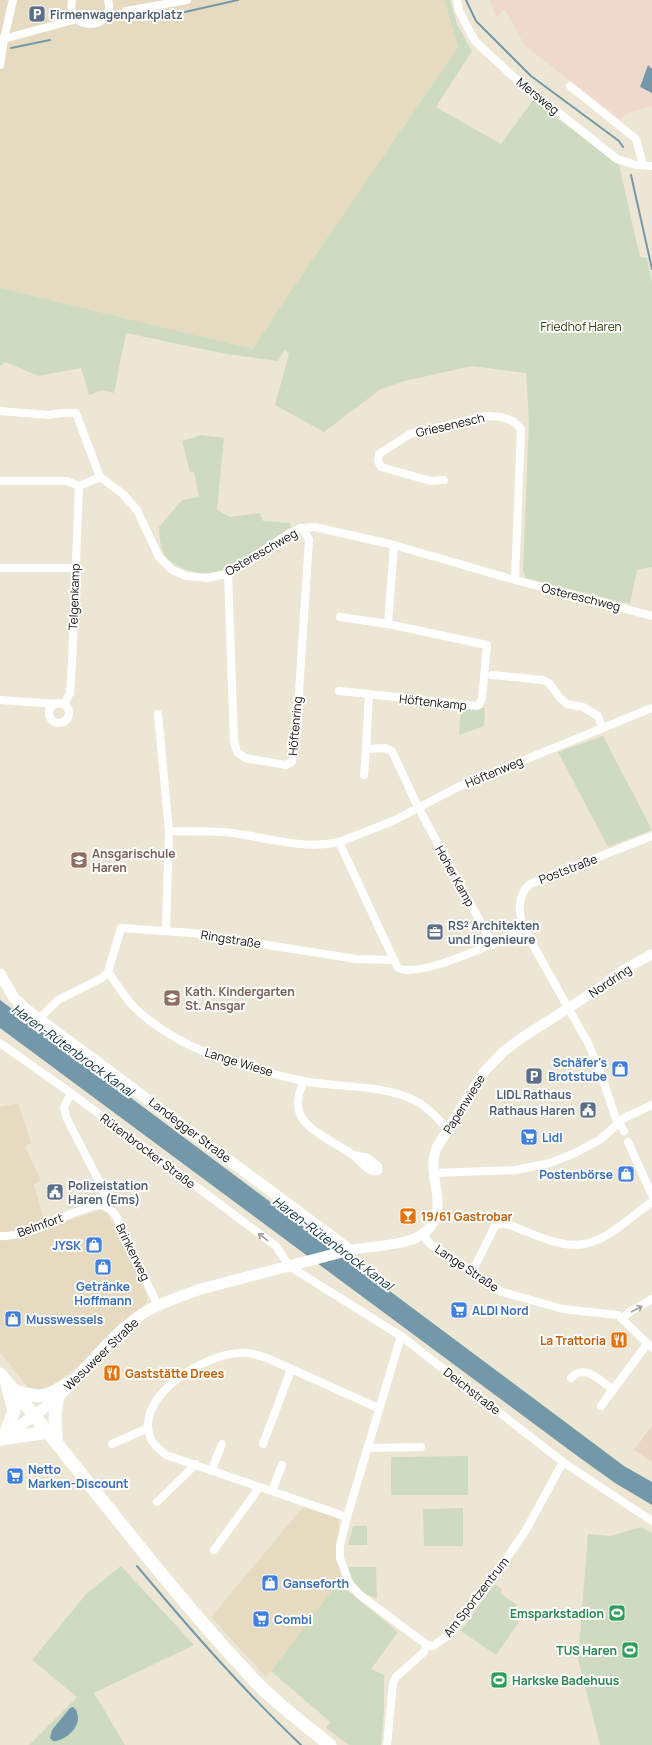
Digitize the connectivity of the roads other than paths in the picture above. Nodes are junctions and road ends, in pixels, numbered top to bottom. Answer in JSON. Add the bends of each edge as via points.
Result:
{"nodes":[{"id":1,"x":13,"y":0,"type":"edge"},
{"id":2,"x":72,"y":0,"type":"edge"},
{"id":3,"x":108,"y":0,"type":"edge"},
{"id":4,"x":187,"y":0,"type":"edge"},
{"id":5,"x":457,"y":0,"type":"edge"},
{"id":6,"x":126,"y":11,"type":"dead end"},
{"id":7,"x":77,"y":19,"type":"junction"},
{"id":8,"x":2,"y":39,"type":"edge"},
{"id":9,"x":0,"y":65,"type":"edge"},
{"id":10,"x":570,"y":86,"type":"dead end"},
{"id":11,"x":643,"y":165,"type":"junction"},
{"id":12,"x":652,"y":166,"type":"edge"},
{"id":13,"x":0,"y":411,"type":"edge"},
{"id":14,"x":100,"y":477,"type":"junction"},
{"id":15,"x":444,"y":480,"type":"dead end"},
{"id":16,"x":0,"y":481,"type":"edge"},
{"id":17,"x":79,"y":486,"type":"junction"},
{"id":18,"x":301,"y":528,"type":"junction"},
{"id":19,"x":394,"y":545,"type":"junction"},
{"id":20,"x":0,"y":568,"type":"edge"},
{"id":21,"x":75,"y":568,"type":"junction"},
{"id":22,"x":228,"y":574,"type":"junction"},
{"id":23,"x":515,"y":580,"type":"junction"},
{"id":24,"x":652,"y":616,"type":"edge"},
{"id":25,"x":340,"y":617,"type":"dead end"},
{"id":26,"x":388,"y":624,"type":"junction"},
{"id":27,"x":492,"y":675,"type":"dead end"},
{"id":28,"x":339,"y":691,"type":"dead end"},
{"id":29,"x":369,"y":694,"type":"junction"},
{"id":30,"x":0,"y":700,"type":"edge"},
{"id":31,"x":652,"y":708,"type":"edge"},
{"id":32,"x":158,"y":714,"type":"dead end"},
{"id":33,"x":602,"y":728,"type":"junction"},
{"id":34,"x":366,"y":749,"type":"junction"},
{"id":35,"x":364,"y":776,"type":"dead end"},
{"id":36,"x":418,"y":807,"type":"junction"},
{"id":37,"x":169,"y":831,"type":"junction"},
{"id":38,"x":652,"y":836,"type":"edge"},
{"id":39,"x":339,"y":842,"type":"junction"},
{"id":40,"x":524,"y":929,"type":"junction"},
{"id":41,"x":166,"y":931,"type":"junction"},
{"id":42,"x":493,"y":944,"type":"junction"},
{"id":43,"x":652,"y":954,"type":"edge"},
{"id":44,"x":394,"y":960,"type":"junction"},
{"id":45,"x":108,"y":972,"type":"junction"},
{"id":46,"x":0,"y":974,"type":"edge"},
{"id":47,"x":568,"y":1008,"type":"junction"},
{"id":48,"x":40,"y":1018,"type":"junction"},
{"id":49,"x":0,"y":1043,"type":"edge"},
{"id":50,"x":304,"y":1081,"type":"junction"},
{"id":51,"x":71,"y":1093,"type":"junction"},
{"id":52,"x":652,"y":1105,"type":"edge"},
{"id":53,"x":618,"y":1123,"type":"junction"},
{"id":54,"x":448,"y":1129,"type":"junction"},
{"id":55,"x":624,"y":1131,"type":"dead end"},
{"id":56,"x":628,"y":1142,"type":"dead end"},
{"id":57,"x":354,"y":1156,"type":"dead end"},
{"id":58,"x":433,"y":1173,"type":"junction"},
{"id":59,"x":652,"y":1195,"type":"edge"},
{"id":60,"x":652,"y":1202,"type":"edge"},
{"id":61,"x":103,"y":1205,"type":"junction"},
{"id":62,"x":423,"y":1235,"type":"junction"},
{"id":63,"x":0,"y":1236,"type":"edge"},
{"id":64,"x":345,"y":1251,"type":"junction"},
{"id":65,"x":289,"y":1266,"type":"junction"},
{"id":66,"x":472,"y":1272,"type":"junction"},
{"id":67,"x":652,"y":1299,"type":"edge"},
{"id":68,"x":158,"y":1306,"type":"junction"},
{"id":69,"x":622,"y":1319,"type":"junction"},
{"id":70,"x":401,"y":1336,"type":"junction"},
{"id":71,"x":650,"y":1346,"type":"edge"},
{"id":72,"x":291,"y":1370,"type":"junction"},
{"id":73,"x":571,"y":1378,"type":"dead end"},
{"id":74,"x":72,"y":1382,"type":"junction"},
{"id":75,"x":8,"y":1383,"type":"edge"},
{"id":76,"x":613,"y":1390,"type":"junction"},
{"id":77,"x":58,"y":1396,"type":"junction"},
{"id":78,"x":601,"y":1406,"type":"dead end"},
{"id":79,"x":378,"y":1408,"type":"junction"},
{"id":80,"x":36,"y":1416,"type":"junction"},
{"id":81,"x":148,"y":1428,"type":"junction"},
{"id":82,"x":53,"y":1436,"type":"junction"},
{"id":83,"x":2,"y":1438,"type":"edge"},
{"id":84,"x":112,"y":1444,"type":"dead end"},
{"id":85,"x":222,"y":1444,"type":"dead end"},
{"id":86,"x":263,"y":1444,"type":"dead end"},
{"id":87,"x":421,"y":1447,"type":"dead end"},
{"id":88,"x":368,"y":1448,"type":"junction"},
{"id":89,"x":563,"y":1462,"type":"junction"},
{"id":90,"x":196,"y":1464,"type":"junction"},
{"id":91,"x":282,"y":1465,"type":"dead end"},
{"id":92,"x":212,"y":1469,"type":"junction"},
{"id":93,"x":259,"y":1488,"type":"junction"},
{"id":94,"x":272,"y":1491,"type":"junction"},
{"id":95,"x":157,"y":1502,"type":"dead end"},
{"id":96,"x":347,"y":1517,"type":"junction"},
{"id":97,"x":652,"y":1521,"type":"edge"},
{"id":98,"x":214,"y":1550,"type":"dead end"},
{"id":99,"x":427,"y":1646,"type":"junction"},
{"id":100,"x":330,"y":1745,"type":"edge"},
{"id":101,"x":387,"y":1745,"type":"edge"}],
"edges":[{"from":1,"to":8,"type":"street"},
{"from":2,"to":7,"type":"street","via":[[71,8]]},
{"from":3,"to":7,"type":"street","via":[[108,10],[102,20],[90,25]]},
{"from":4,"to":6,"type":"street"},
{"from":5,"to":11,"type":"street","name":"Mersweg","via":[[459,11],[475,41],[516,79],[617,159]]},
{"from":7,"to":8,"type":"street"},
{"from":8,"to":9,"type":"street"},
{"from":10,"to":11,"type":"street","via":[[636,139]]},
{"from":11,"to":12,"type":"street","name":"Mersweg"},
{"from":13,"to":14,"type":"street","via":[[49,415],[76,413]]},
{"from":14,"to":17,"type":"street"},
{"from":14,"to":22,"type":"street","name":"Ostereschweg","via":[[123,494],[137,510],[159,557],[172,570],[186,576],[207,578]]},
{"from":15,"to":23,"type":"street","name":"Griesenesch","via":[[431,481],[381,467],[378,461],[379,454],[410,434],[487,416],[513,421],[520,429]]},
{"from":16,"to":17,"type":"street","via":[[67,481]]},
{"from":17,"to":21,"type":"street","name":"Telgenkamp"},
{"from":18,"to":19,"type":"street","name":"Ostereschweg","via":[[315,527]]},
{"from":18,"to":22,"type":"street","name":"Ostereschweg"},
{"from":18,"to":22,"type":"street","name":"Höftenring","via":[[309,538],[296,739],[292,762],[286,765],[245,758],[237,752],[234,742]]},
{"from":19,"to":23,"type":"street","name":"Ostereschweg"},
{"from":19,"to":26,"type":"street"},
{"from":20,"to":21,"type":"street"},
{"from":21,"to":30,"type":"street","name":"Telgenkamp","via":[[70,694],[61,704]]},
{"from":23,"to":24,"type":"street","name":"Ostereschweg"},
{"from":25,"to":26,"type":"street","name":"Höftenkamp"},
{"from":26,"to":29,"type":"street","name":"Höftenkamp","via":[[487,645],[481,703],[469,706]]},
{"from":27,"to":33,"type":"street","via":[[543,680],[549,683],[567,704],[583,707],[598,716]]},
{"from":28,"to":29,"type":"street","name":"Höftenkamp"},
{"from":29,"to":34,"type":"street"},
{"from":31,"to":33,"type":"street","name":"Höftenweg"},
{"from":32,"to":37,"type":"street"},
{"from":33,"to":36,"type":"street","name":"Höftenweg","via":[[465,784]]},
{"from":34,"to":35,"type":"street"},
{"from":34,"to":36,"type":"street","via":[[385,748],[392,751]]},
{"from":36,"to":39,"type":"street","name":"Höftenweg","via":[[393,821]]},
{"from":36,"to":42,"type":"street","name":"Hoher Kamp"},
{"from":37,"to":39,"type":"street","via":[[231,833],[304,845]]},
{"from":37,"to":41,"type":"street"},
{"from":38,"to":40,"type":"street","name":"Poststraße","via":[[530,884],[525,888],[520,903],[520,919]]},
{"from":39,"to":44,"type":"street"},
{"from":40,"to":42,"type":"street"},
{"from":40,"to":47,"type":"street"},
{"from":41,"to":44,"type":"street","name":"Ringstraße","via":[[356,959]]},
{"from":41,"to":45,"type":"street","name":"Ringstraße","via":[[121,928]]},
{"from":42,"to":44,"type":"street","via":[[421,968],[402,970]]},
{"from":43,"to":47,"type":"street","name":"Nordring"},
{"from":45,"to":48,"type":"street","via":[[102,978],[58,1000]]},
{"from":45,"to":50,"type":"street","name":"Lange Wiese","via":[[133,1005],[182,1042],[211,1056]]},
{"from":46,"to":48,"type":"main road","name":"Landegger Straße","via":[[14,998]]},
{"from":47,"to":53,"type":"street","via":[[588,1043]]},
{"from":47,"to":54,"type":"street","name":"Papenwiese","via":[[520,1039],[493,1062]]},
{"from":48,"to":64,"type":"main road","name":"Landegger Straße"},
{"from":49,"to":51,"type":"street","name":"Rütenbrocker Straße"},
{"from":50,"to":54,"type":"street","name":"Lange Wiese","via":[[398,1094],[418,1102]]},
{"from":50,"to":57,"type":"street","via":[[298,1096],[301,1116],[308,1126]]},
{"from":51,"to":61,"type":"street","via":[[64,1112],[103,1189]]},
{"from":65,"to":51,"type":"street","name":"Rütenbrocker Straße","one_way":true,"via":[[276,1246]]},
{"from":52,"to":53,"type":"street"},
{"from":53,"to":55,"type":"street"},
{"from":53,"to":58,"type":"street","via":[[601,1139],[550,1163],[516,1170]]},
{"from":54,"to":58,"type":"street","name":"Papenwiese","via":[[433,1157]]},
{"from":56,"to":59,"type":"street"},
{"from":58,"to":62,"type":"street","name":"Papenwiese","via":[[437,1195],[436,1216],[431,1228]]},
{"from":60,"to":66,"type":"street","via":[[604,1237],[586,1243],[541,1238],[507,1224],[499,1224],[495,1226]]},
{"from":61,"to":63,"type":"street","name":"Belmfort","via":[[91,1206],[22,1232]]},
{"from":61,"to":68,"type":"street","name":"Brinkerweg","via":[[116,1216]]},
{"from":62,"to":64,"type":"street","via":[[404,1242]]},
{"from":62,"to":66,"type":"street","name":"Lange Straße","via":[[430,1244]]},
{"from":64,"to":65,"type":"main road","name":"Wesuweer Straße"},
{"from":65,"to":68,"type":"main road","name":"Wesuweer Straße","via":[[201,1289]]},
{"from":65,"to":70,"type":"street","name":"Deichstraße"},
{"from":66,"to":69,"type":"street","name":"Lange Straße","via":[[502,1292],[526,1300],[563,1309],[614,1314]]},
{"from":69,"to":67,"type":"street","one_way":true},
{"from":68,"to":74,"type":"main road","name":"Wesuweer Straße","via":[[142,1314],[126,1328]]},
{"from":69,"to":71,"type":"street"},
{"from":70,"to":79,"type":"street"},
{"from":70,"to":89,"type":"street","name":"Deichstraße"},
{"from":71,"to":76,"type":"street"},
{"from":72,"to":79,"type":"street"},
{"from":72,"to":81,"type":"street","via":[[254,1354],[239,1353],[215,1358],[190,1370],[169,1386],[153,1407]]},
{"from":72,"to":86,"type":"street"},
{"from":73,"to":76,"type":"street","via":[[579,1372],[588,1372]]},
{"from":74,"to":75,"type":"main road","via":[[46,1396],[31,1396]]},
{"from":74,"to":77,"type":"main road","name":"Wesuweer Straße"},
{"from":75,"to":80,"type":"main road"},
{"from":75,"to":83,"type":"main road","via":[[14,1411]]},
{"from":76,"to":78,"type":"street"},
{"from":77,"to":80,"type":"main road","name":"Wesuweer Straße"},
{"from":77,"to":82,"type":"main road"},
{"from":79,"to":88,"type":"street"},
{"from":80,"to":82,"type":"main road"},
{"from":80,"to":83,"type":"main road","name":"Wesuweer Straße"},
{"from":81,"to":84,"type":"street"},
{"from":81,"to":90,"type":"street","via":[[152,1441],[166,1455]]},
{"from":82,"to":83,"type":"main road"},
{"from":82,"to":100,"type":"main road","via":[[142,1552],[257,1683]]},
{"from":85,"to":92,"type":"street"},
{"from":87,"to":88,"type":"street"},
{"from":88,"to":96,"type":"street"},
{"from":89,"to":97,"type":"street","name":"Deichstraße"},
{"from":89,"to":99,"type":"street","name":"Am Sportzentrum","via":[[526,1530],[493,1578],[450,1634],[442,1642]]},
{"from":90,"to":92,"type":"street"},
{"from":90,"to":95,"type":"street"},
{"from":91,"to":94,"type":"street"},
{"from":92,"to":93,"type":"street"},
{"from":93,"to":94,"type":"street"},
{"from":93,"to":98,"type":"street"},
{"from":94,"to":96,"type":"street"},
{"from":96,"to":99,"type":"street","via":[[340,1545],[340,1558],[342,1570],[349,1583],[360,1595]]},
{"from":99,"to":101,"type":"street","name":"Am Sportzentrum","via":[[393,1683]]}]}
